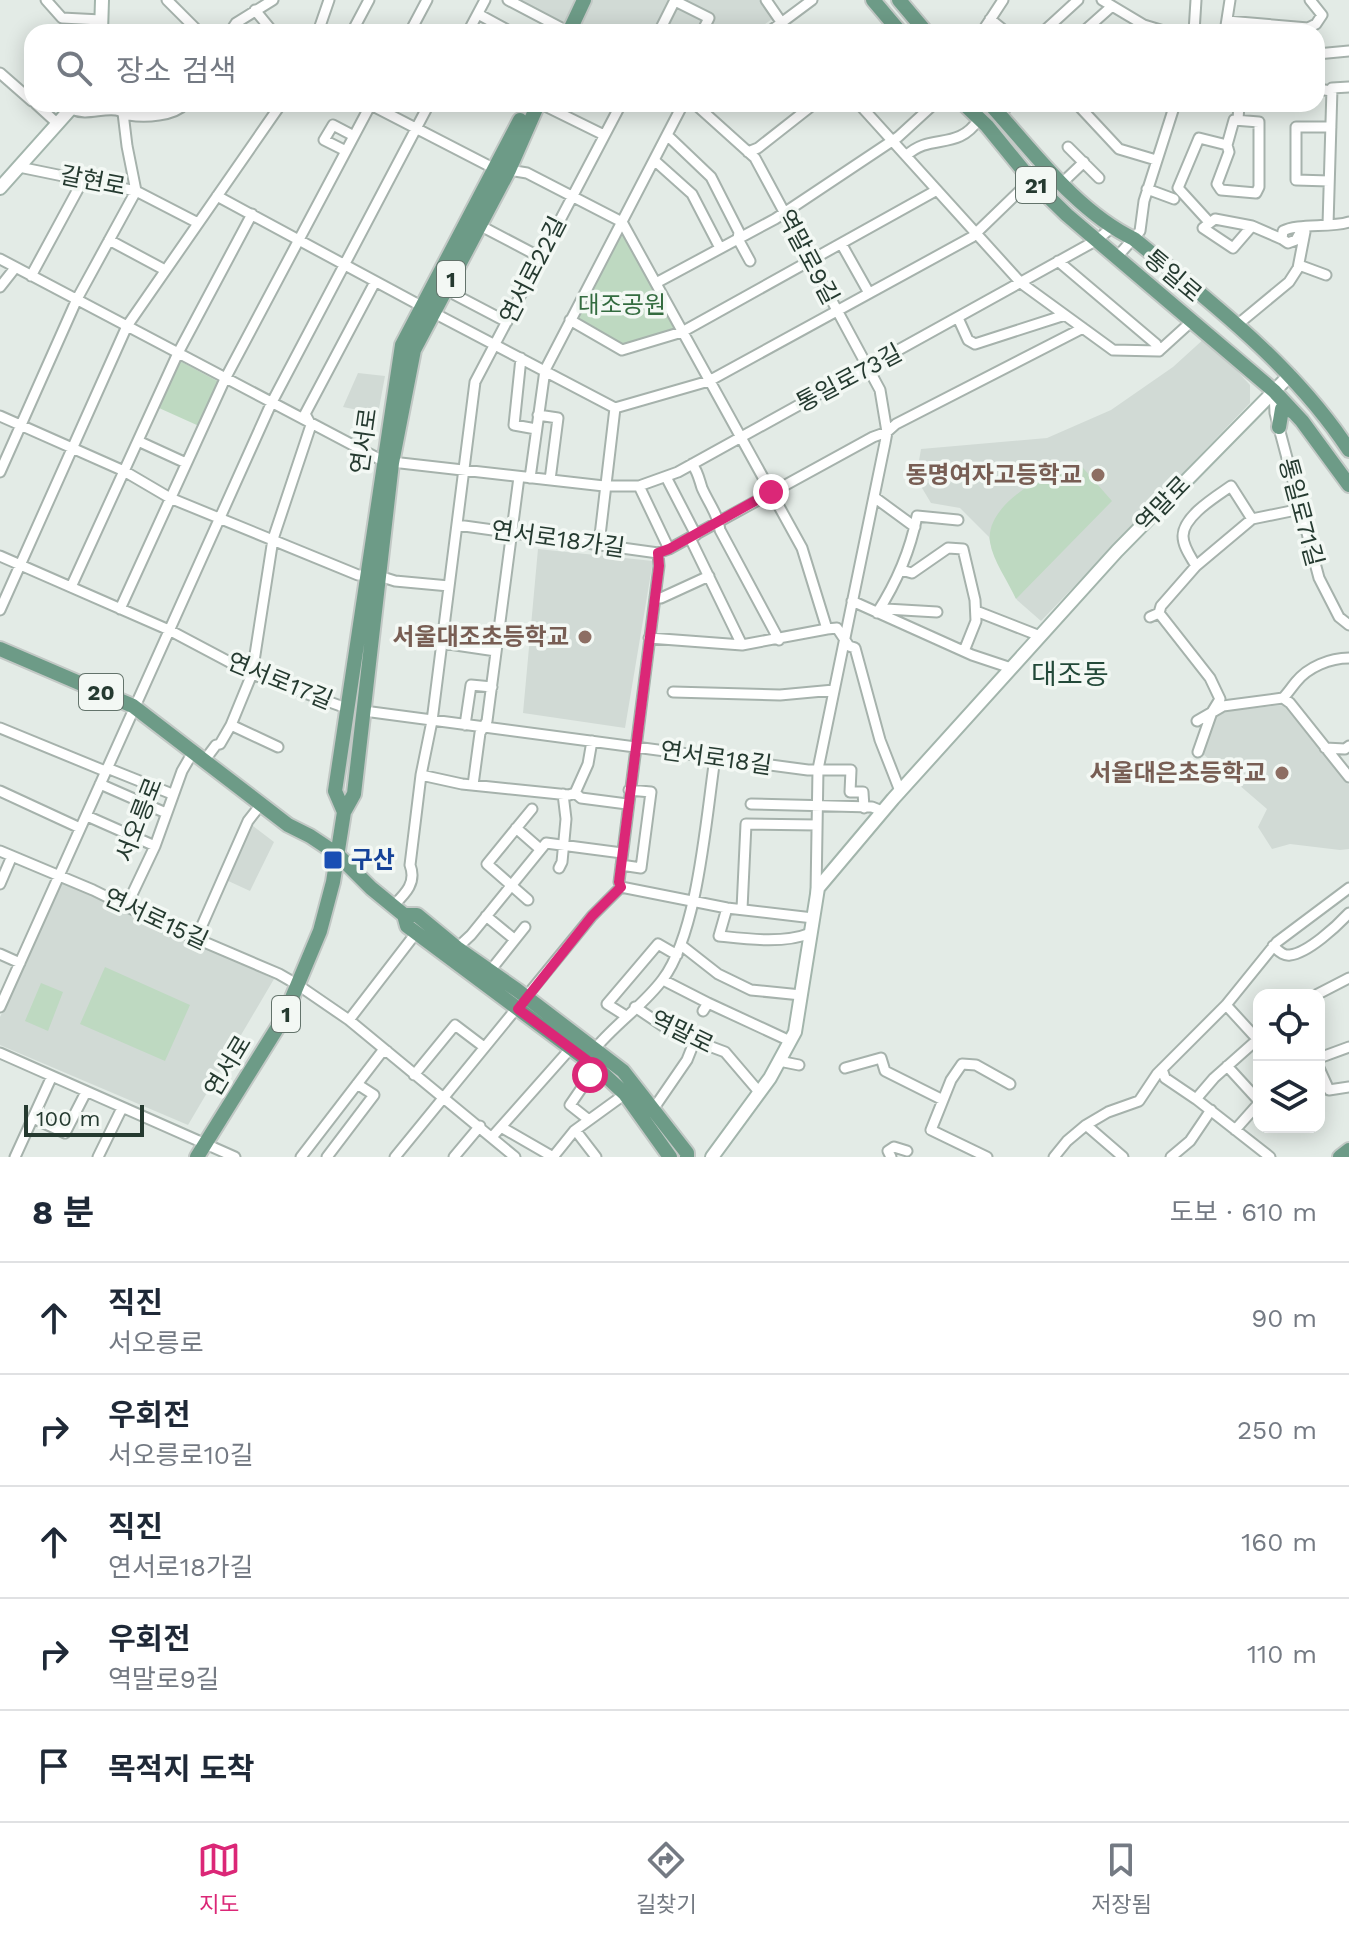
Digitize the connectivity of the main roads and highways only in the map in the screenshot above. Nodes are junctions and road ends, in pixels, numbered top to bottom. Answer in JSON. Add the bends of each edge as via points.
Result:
{"nodes":[{"id":1,"x":584,"y":0,"type":"edge"},
{"id":2,"x":592,"y":0,"type":"edge"},
{"id":3,"x":873,"y":0,"type":"edge"},
{"id":4,"x":899,"y":0,"type":"edge"},
{"id":5,"x":573,"y":24,"type":"edge"},
{"id":6,"x":582,"y":24,"type":"edge"},
{"id":7,"x":892,"y":24,"type":"edge"},
{"id":8,"x":919,"y":24,"type":"edge"},
{"id":9,"x":526,"y":112,"type":"edge"},
{"id":10,"x":535,"y":112,"type":"edge"},
{"id":11,"x":972,"y":112,"type":"edge"},
{"id":12,"x":1004,"y":112,"type":"edge"},
{"id":13,"x":502,"y":170,"type":"junction"},
{"id":14,"x":428,"y":310,"type":"junction"},
{"id":15,"x":1294,"y":412,"type":"junction"},
{"id":16,"x":1279,"y":427,"type":"road end"},
{"id":17,"x":1349,"y":450,"type":"edge"},
{"id":18,"x":1349,"y":485,"type":"edge"},
{"id":19,"x":0,"y":649,"type":"edge"},
{"id":20,"x":337,"y":854,"type":"junction"},
{"id":21,"x":398,"y":910,"type":"junction"},
{"id":22,"x":523,"y":1004,"type":"junction"},
{"id":23,"x":200,"y":1150,"type":"edge"},
{"id":24,"x":1349,"y":1150,"type":"edge"},
{"id":25,"x":669,"y":1156,"type":"edge"},
{"id":26,"x":687,"y":1157,"type":"edge"},
{"id":27,"x":1340,"y":1157,"type":"edge"}],
"edges":[{"from":1,"to":5,"type":"main road"},
{"from":2,"to":6,"type":"main road"},
{"from":3,"to":7,"type":"main road"},
{"from":4,"to":8,"type":"main road"},
{"from":9,"to":13,"type":"main road","name":"연서로","number":"1"},
{"from":10,"to":13,"type":"main road","name":"연서로","number":"1"},
{"from":11,"to":15,"type":"main road","name":"통일로","number":"21","via":[[1031,180]]},
{"from":12,"to":17,"type":"main road","name":"통일로","number":"21","via":[[1062,183],[1111,228],[1134,239],[1237,325],[1290,375]]},
{"from":13,"to":14,"type":"main road","name":"연서로","number":"1"},
{"from":13,"to":14,"type":"main road","name":"연서로","number":"1","via":[[446,290]]},
{"from":14,"to":20,"type":"main road","name":"연서로","number":"1","via":[[388,462],[357,710],[354,794],[344,812]]},
{"from":15,"to":16,"type":"main road","via":[[1282,409]]},
{"from":15,"to":18,"type":"main road","name":"통일로","number":"21"},
{"from":19,"to":20,"type":"main road","number":"20","via":[[133,706],[288,825]]},
{"from":20,"to":21,"type":"main road","number":"20"},
{"from":20,"to":23,"type":"main road","name":"연서로","number":"1","via":[[323,920],[284,1017]]},
{"from":21,"to":22,"type":"main road","number":"20","via":[[416,933]]},
{"from":21,"to":22,"type":"main road","number":"20","via":[[417,915],[490,971]]},
{"from":22,"to":25,"type":"main road","number":"20","via":[[625,1094]]},
{"from":22,"to":26,"type":"main road","number":"20","via":[[623,1071]]},
{"from":24,"to":27,"type":"main road"}]}
